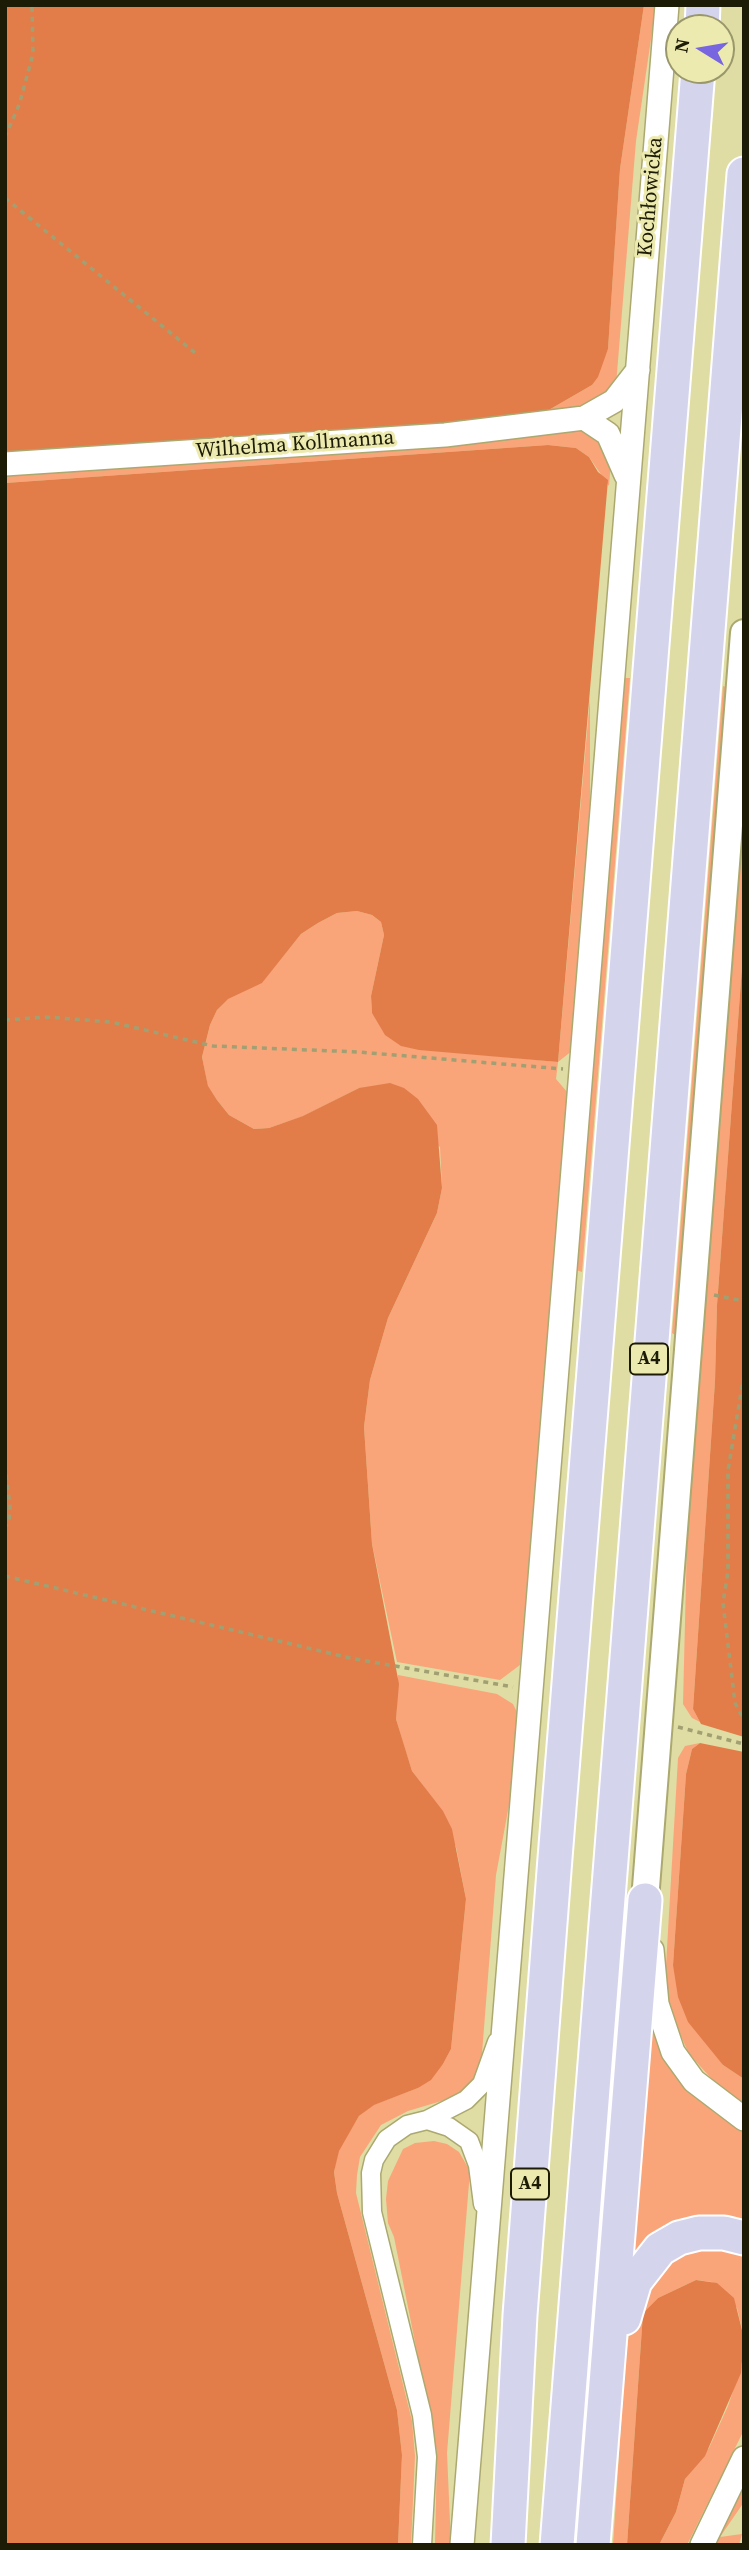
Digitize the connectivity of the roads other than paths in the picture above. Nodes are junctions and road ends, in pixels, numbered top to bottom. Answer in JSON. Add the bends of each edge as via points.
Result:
{"nodes":[{"id":1,"x":665,"y":27,"type":"edge"},
{"id":2,"x":697,"y":84,"type":"edge"},
{"id":3,"x":744,"y":174,"type":"edge"},
{"id":4,"x":638,"y":370,"type":"junction"},
{"id":5,"x":584,"y":418,"type":"junction"},
{"id":6,"x":5,"y":464,"type":"edge"},
{"id":7,"x":629,"y":482,"type":"junction"},
{"id":8,"x":744,"y":633,"type":"edge"},
{"id":9,"x":645,"y":1900,"type":"junction"},
{"id":10,"x":503,"y":2025,"type":"junction"},
{"id":11,"x":744,"y":2119,"type":"edge"},
{"id":12,"x":427,"y":2120,"type":"junction"},
{"id":13,"x":486,"y":2224,"type":"junction"},
{"id":14,"x":744,"y":2238,"type":"edge"},
{"id":15,"x":607,"y":2355,"type":"junction"},
{"id":16,"x":744,"y":2458,"type":"edge"},
{"id":17,"x":510,"y":2510,"type":"junction"},
{"id":18,"x":422,"y":2545,"type":"edge"},
{"id":19,"x":463,"y":2545,"type":"edge"},
{"id":20,"x":501,"y":2545,"type":"edge"},
{"id":21,"x":508,"y":2545,"type":"edge"},
{"id":22,"x":557,"y":2545,"type":"edge"},
{"id":23,"x":593,"y":2545,"type":"edge"},
{"id":24,"x":702,"y":2545,"type":"edge"}],
"edges":[{"from":1,"to":4,"type":"street","name":"Kochłowicka"},
{"from":2,"to":17,"type":"highway","number":"A4","via":[[556,1844]]},
{"from":3,"to":22,"type":"highway","number":"A4"},
{"from":4,"to":5,"type":"street","via":[[614,401]]},
{"from":4,"to":7,"type":"street","name":"Kochłowicka"},
{"from":5,"to":6,"type":"street","name":"Wilhelma Kollmanna","via":[[445,435]]},
{"from":5,"to":7,"type":"street","via":[[608,434]]},
{"from":7,"to":10,"type":"street","name":"Kochłowicka"},
{"from":8,"to":9,"type":"main road"},
{"from":9,"to":11,"type":"street","via":[[657,2004],[673,2052],[694,2081]]},
{"from":9,"to":15,"type":"highway"},
{"from":10,"to":12,"type":"street","via":[[482,2084],[466,2100]]},
{"from":10,"to":13,"type":"street","name":"Kochłowicka"},
{"from":12,"to":13,"type":"street","via":[[449,2127],[469,2141],[478,2165]]},
{"from":12,"to":18,"type":"street","via":[[407,2125],[387,2139],[374,2160],[369,2190],[422,2415],[427,2457]]},
{"from":13,"to":19,"type":"street","name":"Kochłowicka"},
{"from":14,"to":15,"type":"highway","via":[[699,2233],[678,2238],[656,2253],[635,2281]]},
{"from":15,"to":23,"type":"highway"},
{"from":16,"to":24,"type":"street"},
{"from":17,"to":20,"type":"highway"},
{"from":17,"to":21,"type":"highway","number":"A4"}]}
